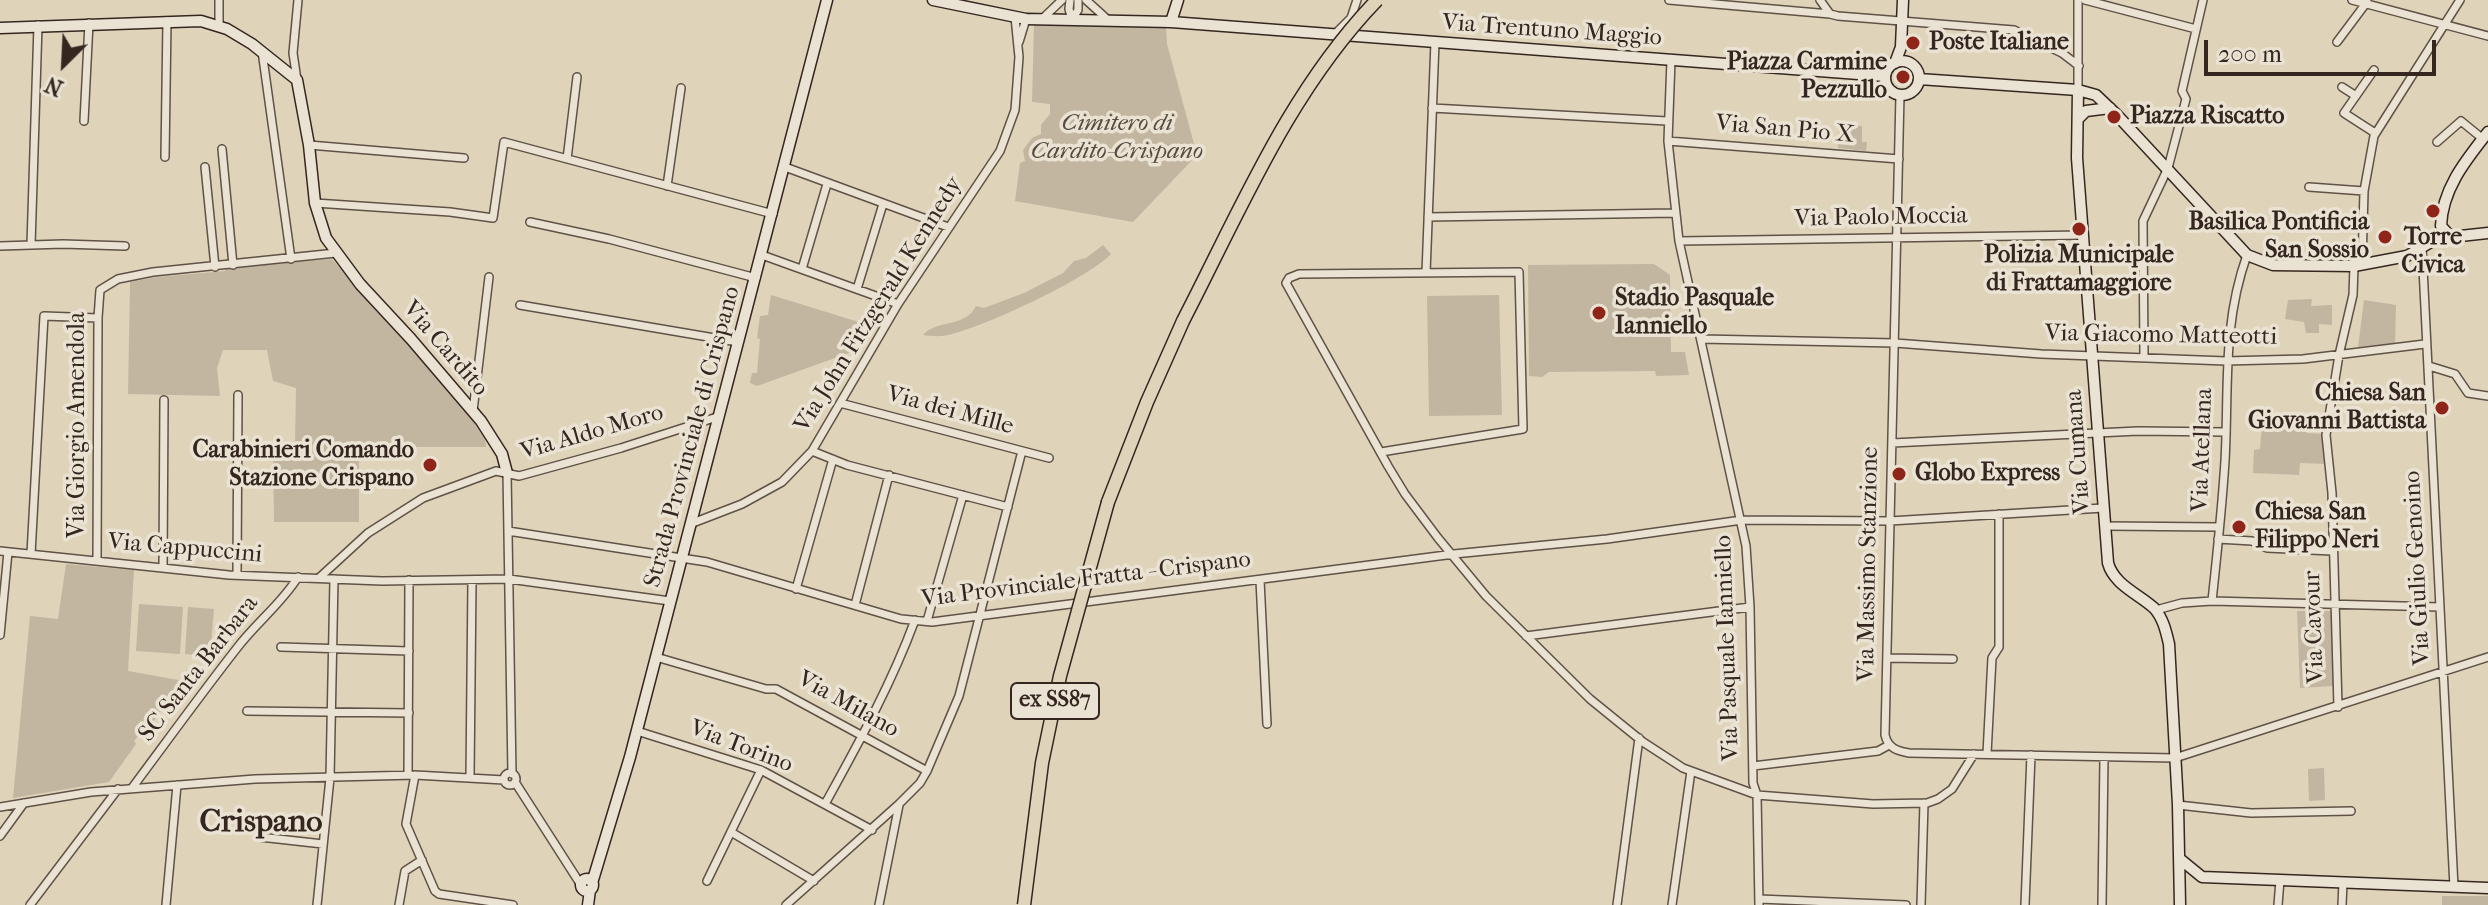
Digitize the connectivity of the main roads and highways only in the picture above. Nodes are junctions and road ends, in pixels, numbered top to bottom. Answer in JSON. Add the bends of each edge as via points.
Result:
{"nodes":[{"id":1,"x":1377,"y":0,"type":"edge"},
{"id":2,"x":1024,"y":905,"type":"edge"}],
"edges":[{"from":1,"to":2,"type":"highway","number":"ex SS87","bridge":true,"via":[[1295,106],[1183,321],[1147,402],[1108,502],[1060,676]]}]}
